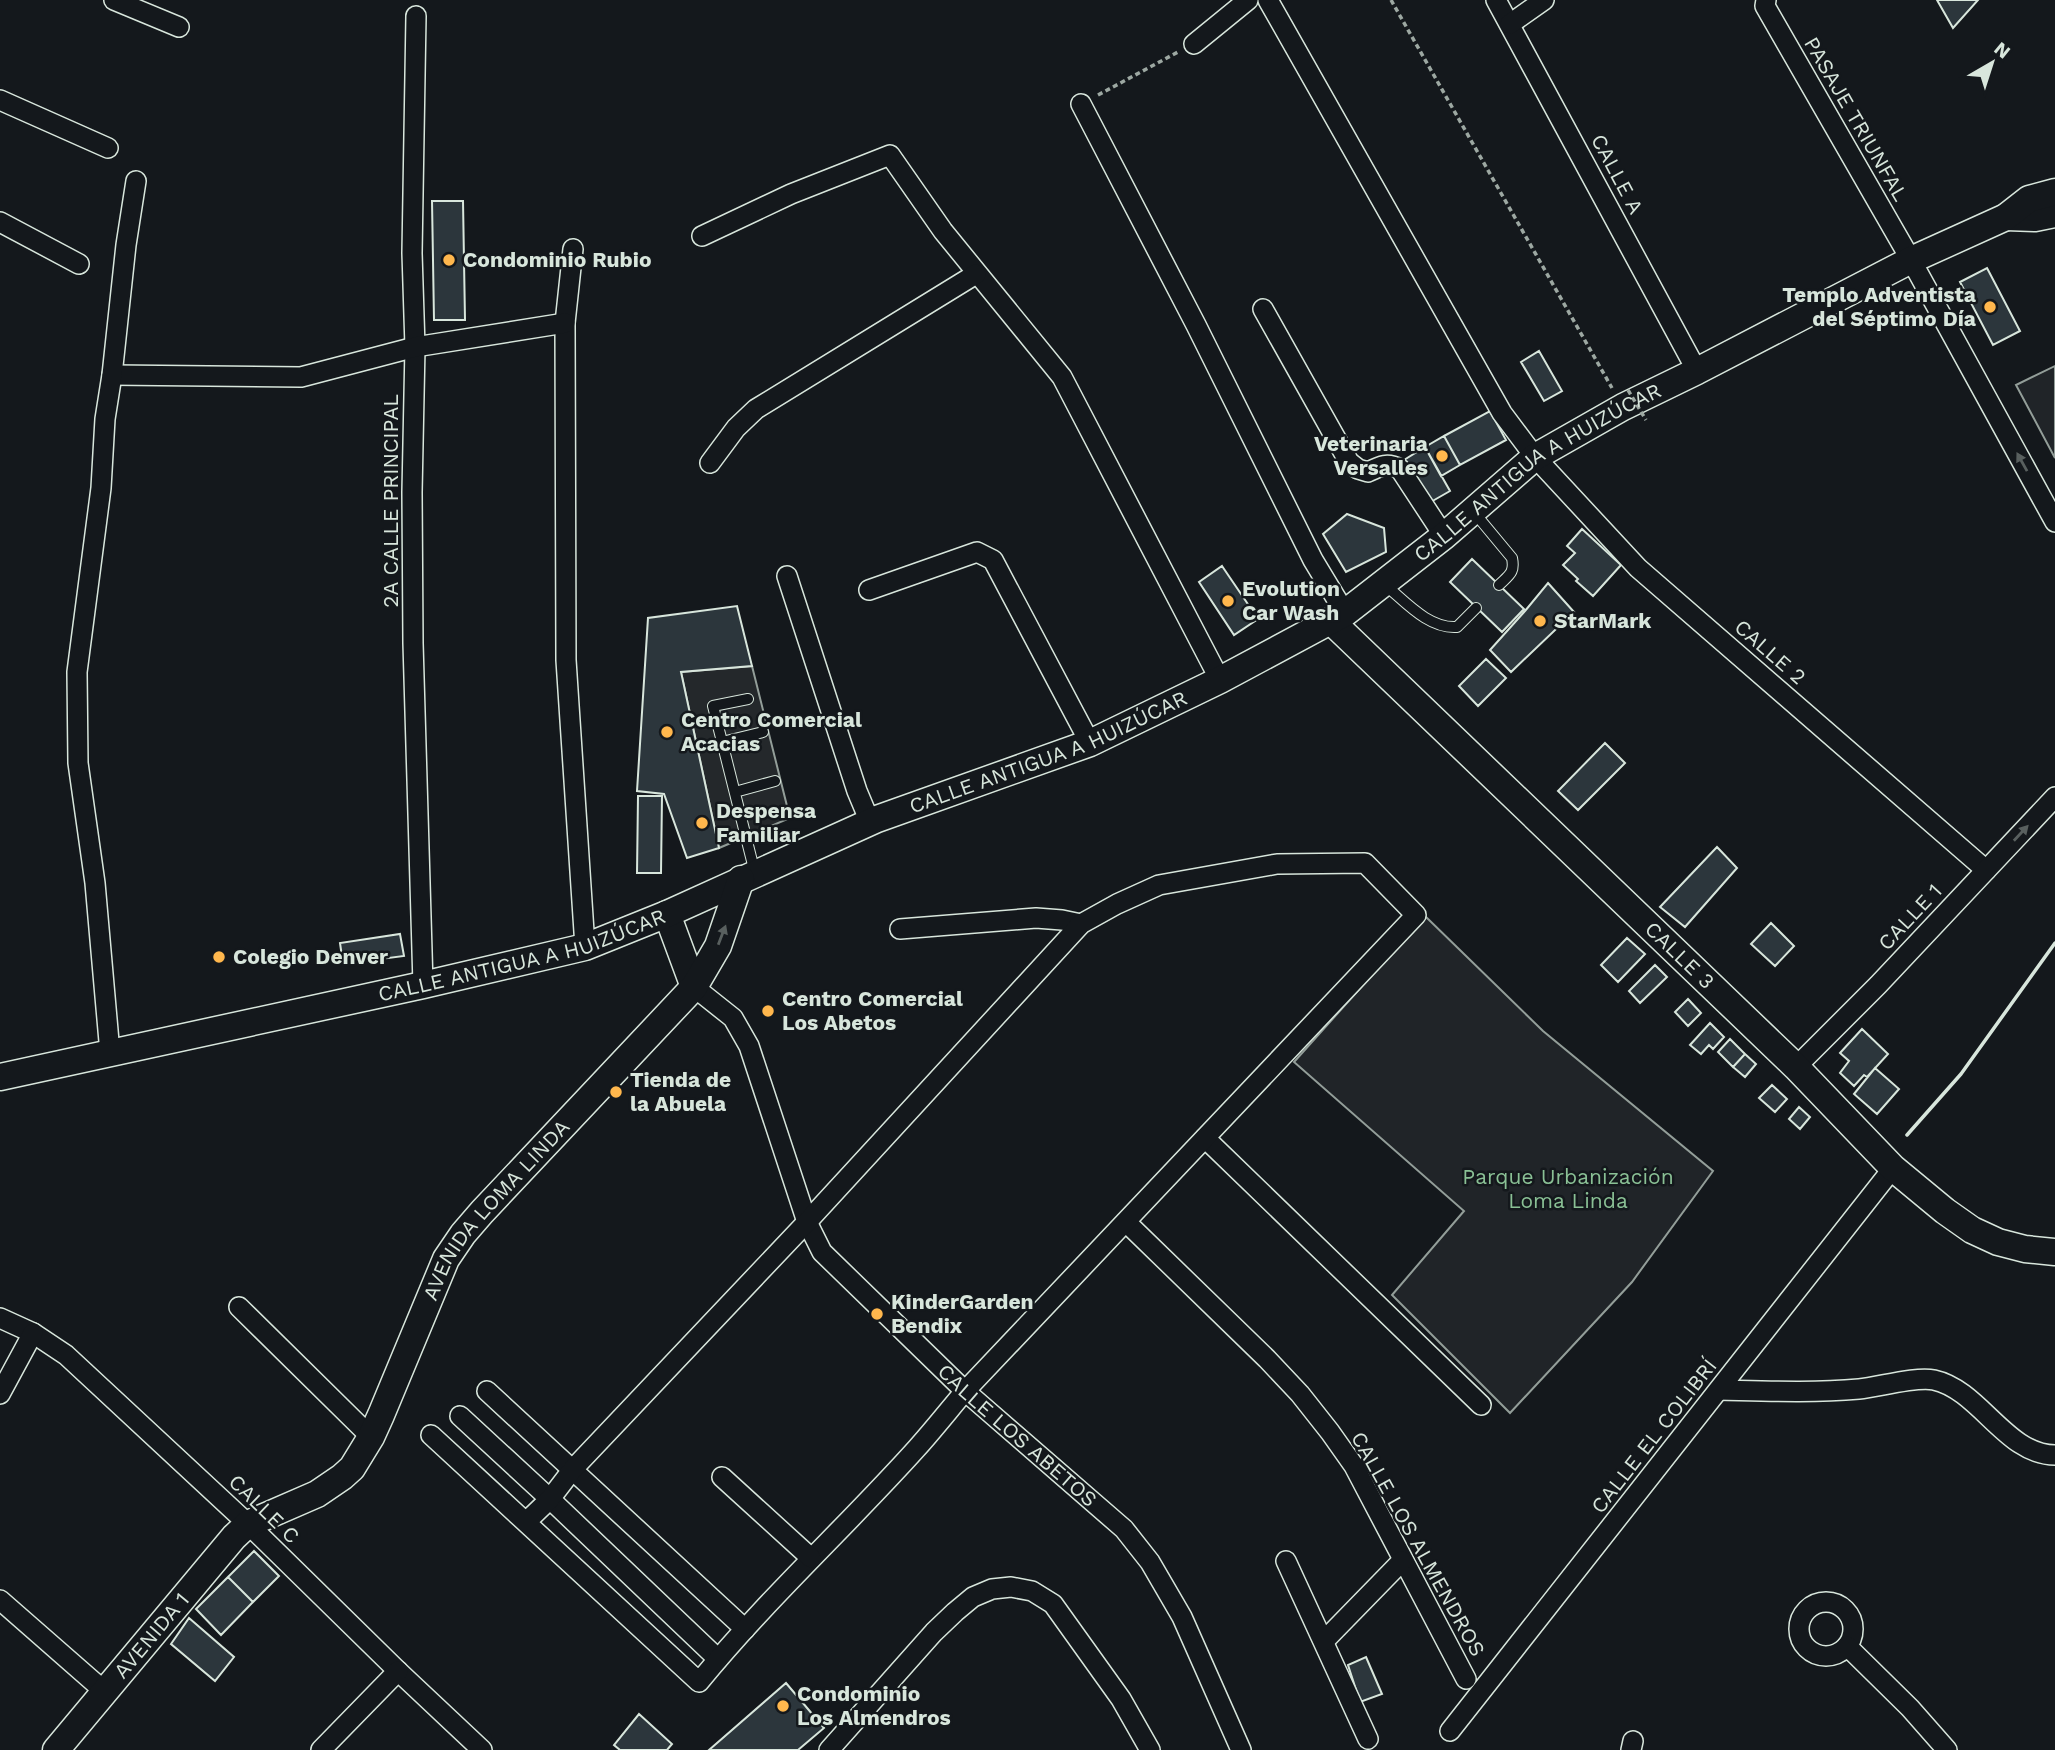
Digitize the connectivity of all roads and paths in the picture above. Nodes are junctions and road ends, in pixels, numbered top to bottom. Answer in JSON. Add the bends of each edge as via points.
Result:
{"nodes":[{"id":1,"x":114,"y":0,"type":"edge"},
{"id":2,"x":1248,"y":0,"type":"edge"},
{"id":3,"x":1268,"y":0,"type":"edge"},
{"id":4,"x":1391,"y":0,"type":"edge"},
{"id":5,"x":1496,"y":0,"type":"edge"},
{"id":6,"x":1544,"y":0,"type":"edge"},
{"id":7,"x":1766,"y":0,"type":"edge"},
{"id":8,"x":416,"y":16,"type":"dead end"},
{"id":9,"x":1510,"y":24,"type":"junction"},
{"id":10,"x":179,"y":27,"type":"dead end"},
{"id":11,"x":1194,"y":44,"type":"joint"},
{"id":12,"x":0,"y":100,"type":"edge"},
{"id":13,"x":1081,"y":104,"type":"joint"},
{"id":14,"x":108,"y":148,"type":"dead end"},
{"id":15,"x":136,"y":181,"type":"dead end"},
{"id":16,"x":2055,"y":192,"type":"edge"},
{"id":17,"x":2055,"y":214,"type":"edge"},
{"id":18,"x":2006,"y":217,"type":"junction"},
{"id":19,"x":0,"y":222,"type":"edge"},
{"id":20,"x":702,"y":236,"type":"dead end"},
{"id":21,"x":573,"y":249,"type":"dead end"},
{"id":22,"x":1911,"y":260,"type":"junction"},
{"id":23,"x":79,"y":264,"type":"dead end"},
{"id":24,"x":976,"y":274,"type":"junction"},
{"id":25,"x":1263,"y":309,"type":"dead end"},
{"id":26,"x":565,"y":324,"type":"junction"},
{"id":27,"x":415,"y":347,"type":"junction"},
{"id":28,"x":1697,"y":371,"type":"junction"},
{"id":29,"x":112,"y":375,"type":"junction"},
{"id":30,"x":1626,"y":398,"type":"junction"},
{"id":31,"x":1646,"y":420,"type":"dead end"},
{"id":32,"x":1535,"y":457,"type":"junction"},
{"id":33,"x":710,"y":463,"type":"dead end"},
{"id":34,"x":1473,"y":511,"type":"junction"},
{"id":35,"x":2055,"y":522,"type":"edge"},
{"id":36,"x":1444,"y":536,"type":"junction"},
{"id":37,"x":787,"y":576,"type":"dead end"},
{"id":38,"x":1383,"y":583,"type":"junction"},
{"id":39,"x":1499,"y":585,"type":"dead end"},
{"id":40,"x":869,"y":590,"type":"dead end"},
{"id":41,"x":1476,"y":608,"type":"dead end"},
{"id":42,"x":1338,"y":617,"type":"junction"},
{"id":43,"x":1220,"y":680,"type":"junction"},
{"id":44,"x":748,"y":699,"type":"dead end"},
{"id":45,"x":763,"y":732,"type":"dead end"},
{"id":46,"x":722,"y":742,"type":"junction"},
{"id":47,"x":1090,"y":743,"type":"junction"},
{"id":48,"x":775,"y":781,"type":"dead end"},
{"id":49,"x":735,"y":792,"type":"junction"},
{"id":50,"x":2055,"y":797,"type":"edge"},
{"id":51,"x":870,"y":822,"type":"junction"},
{"id":52,"x":1986,"y":870,"type":"junction"},
{"id":53,"x":748,"y":876,"type":"junction"},
{"id":54,"x":667,"y":914,"type":"junction"},
{"id":55,"x":1082,"y":924,"type":"junction"},
{"id":56,"x":900,"y":929,"type":"dead end"},
{"id":57,"x":584,"y":947,"type":"junction"},
{"id":58,"x":423,"y":985,"type":"junction"},
{"id":59,"x":694,"y":987,"type":"junction"},
{"id":60,"x":110,"y":1053,"type":"junction"},
{"id":61,"x":1796,"y":1067,"type":"junction"},
{"id":62,"x":0,"y":1077,"type":"edge"},
{"id":63,"x":1205,"y":1138,"type":"junction"},
{"id":64,"x":1893,"y":1168,"type":"junction"},
{"id":65,"x":807,"y":1222,"type":"junction"},
{"id":66,"x":1126,"y":1222,"type":"junction"},
{"id":67,"x":2052,"y":1252,"type":"edge"},
{"id":68,"x":239,"y":1307,"type":"dead end"},
{"id":69,"x":0,"y":1318,"type":"edge"},
{"id":70,"x":33,"y":1334,"type":"junction"},
{"id":71,"x":1719,"y":1390,"type":"junction"},
{"id":72,"x":487,"y":1391,"type":"dead end"},
{"id":73,"x":965,"y":1391,"type":"junction"},
{"id":74,"x":0,"y":1394,"type":"edge"},
{"id":75,"x":1481,"y":1405,"type":"dead end"},
{"id":76,"x":460,"y":1416,"type":"dead end"},
{"id":77,"x":431,"y":1435,"type":"dead end"},
{"id":78,"x":371,"y":1437,"type":"junction"},
{"id":79,"x":2055,"y":1455,"type":"edge"},
{"id":80,"x":573,"y":1469,"type":"junction"},
{"id":81,"x":722,"y":1477,"type":"dead end"},
{"id":82,"x":550,"y":1499,"type":"junction"},
{"id":83,"x":526,"y":1522,"type":"junction"},
{"id":84,"x":248,"y":1524,"type":"junction"},
{"id":85,"x":811,"y":1559,"type":"junction"},
{"id":86,"x":1286,"y":1561,"type":"dead end"},
{"id":87,"x":1402,"y":1561,"type":"junction"},
{"id":88,"x":0,"y":1600,"type":"edge"},
{"id":89,"x":746,"y":1629,"type":"junction"},
{"id":90,"x":1324,"y":1641,"type":"junction"},
{"id":91,"x":1847,"y":1646,"type":"dead end"},
{"id":92,"x":718,"y":1659,"type":"junction"},
{"id":93,"x":398,"y":1671,"type":"junction"},
{"id":94,"x":1466,"y":1679,"type":"dead end"},
{"id":95,"x":104,"y":1691,"type":"junction"},
{"id":96,"x":1450,"y":1731,"type":"dead end"},
{"id":97,"x":1368,"y":1739,"type":"dead end"},
{"id":98,"x":56,"y":1750,"type":"edge"},
{"id":99,"x":321,"y":1750,"type":"edge"},
{"id":100,"x":482,"y":1750,"type":"edge"},
{"id":101,"x":829,"y":1750,"type":"edge"},
{"id":102,"x":1150,"y":1750,"type":"edge"},
{"id":103,"x":1241,"y":1750,"type":"edge"},
{"id":104,"x":1947,"y":1750,"type":"edge"}],
"edges":[{"from":1,"to":10,"type":"street"},
{"from":2,"to":11,"type":"street"},
{"from":3,"to":32,"type":"street","name":"CALLE 2","via":[[1502,413]]},
{"from":4,"to":30,"type":"path"},
{"from":5,"to":9,"type":"street","name":"CALLE A"},
{"from":6,"to":9,"type":"street"},
{"from":7,"to":22,"type":"street","name":"PASAJE TRIUNFAL","via":[[1765,6]]},
{"from":8,"to":27,"type":"street","name":"2A CALLE PRINCIPAL"},
{"from":9,"to":28,"type":"street","name":"CALLE A"},
{"from":11,"to":13,"type":"path"},
{"from":12,"to":14,"type":"street"},
{"from":13,"to":42,"type":"street","via":[[1196,325]]},
{"from":15,"to":29,"type":"street"},
{"from":16,"to":18,"type":"main road","name":"CALLE ANTIGUA A HUIZÚCAR","via":[[2029,200]]},
{"from":17,"to":18,"type":"main road","name":"CALLE ANTIGUA A HUIZÚCAR"},
{"from":18,"to":22,"type":"main road","name":"CALLE ANTIGUA A HUIZÚCAR"},
{"from":19,"to":23,"type":"street"},
{"from":20,"to":24,"type":"street","via":[[890,155]]},
{"from":21,"to":26,"type":"street"},
{"from":22,"to":28,"type":"main road","name":"CALLE ANTIGUA A HUIZÚCAR"},
{"from":35,"to":22,"type":"street","one_way":true},
{"from":24,"to":33,"type":"street","via":[[756,409]]},
{"from":24,"to":43,"type":"street","via":[[1062,377]]},
{"from":25,"to":36,"type":"street","via":[[1349,462],[1368,472],[1383,465],[1399,469]]},
{"from":26,"to":27,"type":"street"},
{"from":26,"to":57,"type":"street","via":[[566,660]]},
{"from":27,"to":29,"type":"street","via":[[301,377]]},
{"from":27,"to":58,"type":"street","name":"2A CALLE PRINCIPAL","via":[[413,643]]},
{"from":28,"to":30,"type":"main road","name":"CALLE ANTIGUA A HUIZÚCAR"},
{"from":29,"to":60,"type":"street","via":[[77,672],[78,763],[95,883]]},
{"from":30,"to":31,"type":"path","bridge":true},
{"from":30,"to":32,"type":"main road","name":"CALLE ANTIGUA A HUIZÚCAR"},
{"from":32,"to":34,"type":"main road","name":"CALLE ANTIGUA A HUIZÚCAR"},
{"from":32,"to":52,"type":"street","name":"CALLE 2","via":[[1638,568]]},
{"from":34,"to":36,"type":"main road","name":"CALLE ANTIGUA A HUIZÚCAR"},
{"from":34,"to":39,"type":"lane","via":[[1512,558],[1511,574]]},
{"from":36,"to":38,"type":"main road","name":"CALLE ANTIGUA A HUIZÚCAR"},
{"from":37,"to":51,"type":"street"},
{"from":38,"to":41,"type":"lane","via":[[1440,626],[1457,627]]},
{"from":38,"to":42,"type":"main road","name":"CALLE ANTIGUA A HUIZÚCAR"},
{"from":40,"to":47,"type":"street","via":[[977,552],[993,560]]},
{"from":42,"to":43,"type":"main road","name":"CALLE ANTIGUA A HUIZÚCAR"},
{"from":42,"to":61,"type":"main road","name":"CALLE 3"},
{"from":43,"to":47,"type":"main road","name":"CALLE ANTIGUA A HUIZÚCAR"},
{"from":44,"to":46,"type":"lane","via":[[713,706]]},
{"from":45,"to":46,"type":"lane"},
{"from":46,"to":49,"type":"lane"},
{"from":47,"to":51,"type":"main road","name":"CALLE ANTIGUA A HUIZÚCAR"},
{"from":48,"to":49,"type":"lane"},
{"from":49,"to":53,"type":"lane"},
{"from":52,"to":50,"type":"street","name":"CALLE 1","one_way":true},
{"from":51,"to":53,"type":"main road","name":"CALLE ANTIGUA A HUIZÚCAR"},
{"from":52,"to":61,"type":"street","name":"CALLE 1"},
{"from":53,"to":54,"type":"main road","name":"CALLE ANTIGUA A HUIZÚCAR"},
{"from":59,"to":53,"type":"main road","name":"AVENIDA LOMA LINDA","one_way":true,"via":[[718,946]]},
{"from":54,"to":57,"type":"main road","name":"CALLE ANTIGUA A HUIZÚCAR"},
{"from":54,"to":59,"type":"main road"},
{"from":55,"to":56,"type":"street","via":[[1036,918]]},
{"from":55,"to":63,"type":"street","via":[[1159,885],[1277,864],[1365,863],[1416,915]]},
{"from":55,"to":65,"type":"street"},
{"from":57,"to":58,"type":"main road","name":"CALLE ANTIGUA A HUIZÚCAR"},
{"from":58,"to":60,"type":"main road","name":"CALLE ANTIGUA A HUIZÚCAR"},
{"from":59,"to":65,"type":"street","name":"CALLE LOS ABETOS","via":[[733,1017],[749,1046]]},
{"from":59,"to":78,"type":"main road","name":"AVENIDA LOMA LINDA","via":[[463,1234],[446,1259]]},
{"from":60,"to":62,"type":"main road","name":"CALLE ANTIGUA A HUIZÚCAR"},
{"from":61,"to":64,"type":"main road","name":"CALLE 3"},
{"from":63,"to":66,"type":"street"},
{"from":63,"to":75,"type":"street"},
{"from":64,"to":67,"type":"main road","name":"CALLE 3","via":[[1972,1230],[1998,1242]]},
{"from":64,"to":71,"type":"street","name":"CALLE EL COLIBRÍ"},
{"from":65,"to":73,"type":"street","name":"CALLE LOS ABETOS","via":[[822,1252]]},
{"from":65,"to":80,"type":"street"},
{"from":66,"to":73,"type":"street"},
{"from":66,"to":87,"type":"street","name":"CALLE LOS ALMENDROS","via":[[1267,1359],[1331,1432],[1354,1466]]},
{"from":68,"to":78,"type":"street"},
{"from":69,"to":70,"type":"street","name":"CALLE C"},
{"from":70,"to":74,"type":"street"},
{"from":70,"to":84,"type":"street","name":"CALLE C","via":[[66,1355]]},
{"from":71,"to":79,"type":"street","via":[[1812,1392],[1931,1379],[1959,1391],[2033,1452]]},
{"from":71,"to":96,"type":"street","name":"CALLE EL COLIBRÍ"},
{"from":72,"to":80,"type":"street"},
{"from":73,"to":85,"type":"street"},
{"from":73,"to":103,"type":"street","name":"CALLE LOS ABETOS","via":[[1124,1529],[1150,1562],[1182,1617]]},
{"from":76,"to":82,"type":"street"},
{"from":77,"to":83,"type":"street"},
{"from":78,"to":84,"type":"main road","name":"AVENIDA LOMA LINDA","via":[[352,1468],[333,1484],[301,1503]]},
{"from":80,"to":82,"type":"street"},
{"from":80,"to":89,"type":"street"},
{"from":81,"to":85,"type":"street"},
{"from":82,"to":83,"type":"street"},
{"from":82,"to":92,"type":"street"},
{"from":83,"to":92,"type":"street","via":[[699,1682]]},
{"from":84,"to":93,"type":"street","name":"CALLE C"},
{"from":84,"to":95,"type":"main road","name":"AVENIDA 1"},
{"from":85,"to":89,"type":"street"},
{"from":86,"to":90,"type":"street"},
{"from":87,"to":90,"type":"street"},
{"from":87,"to":94,"type":"street","name":"CALLE LOS ALMENDROS"},
{"from":88,"to":95,"type":"street"},
{"from":89,"to":92,"type":"street"},
{"from":90,"to":97,"type":"street"},
{"from":91,"to":104,"type":"street"},
{"from":93,"to":99,"type":"street"},
{"from":93,"to":100,"type":"street","name":"CALLE C"},
{"from":95,"to":98,"type":"main road","name":"AVENIDA 1"},
{"from":101,"to":102,"type":"street","via":[[956,1612],[973,1597],[1011,1587],[1032,1591],[1053,1604],[1121,1699]]}]}
